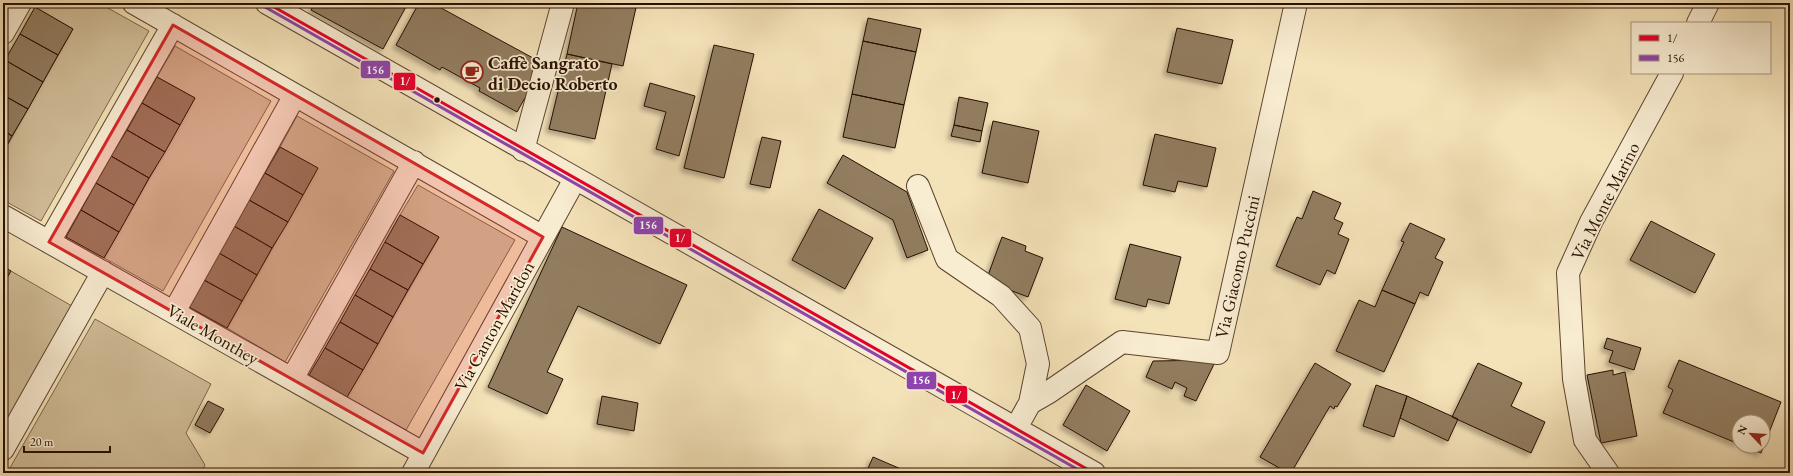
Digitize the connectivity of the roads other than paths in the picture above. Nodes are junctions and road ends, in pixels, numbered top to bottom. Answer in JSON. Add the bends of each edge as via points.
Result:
{"nodes":[{"id":1,"x":20,"y":3,"type":"edge"},
{"id":2,"x":134,"y":3,"type":"edge"},
{"id":3,"x":267,"y":3,"type":"edge"},
{"id":4,"x":562,"y":3,"type":"edge"},
{"id":5,"x":1296,"y":3,"type":"edge"},
{"id":6,"x":1708,"y":3,"type":"edge"},
{"id":7,"x":294,"y":10,"type":"edge"},
{"id":8,"x":1698,"y":22,"type":"edge"},
{"id":9,"x":173,"y":25,"type":"junction"},
{"id":10,"x":3,"y":33,"type":"edge"},
{"id":11,"x":1671,"y":74,"type":"edge"},
{"id":12,"x":295,"y":95,"type":"junction"},
{"id":13,"x":523,"y":150,"type":"junction"},
{"id":14,"x":414,"y":162,"type":"junction"},
{"id":15,"x":575,"y":178,"type":"junction"},
{"id":16,"x":918,"y":186,"type":"dead end"},
{"id":17,"x":3,"y":216,"type":"edge"},
{"id":18,"x":543,"y":237,"type":"junction"},
{"id":19,"x":49,"y":242,"type":"junction"},
{"id":20,"x":103,"y":272,"type":"junction"},
{"id":21,"x":174,"y":312,"type":"junction"},
{"id":22,"x":292,"y":379,"type":"junction"},
{"id":23,"x":1030,"y":402,"type":"junction"},
{"id":24,"x":1016,"y":428,"type":"junction"},
{"id":25,"x":3,"y":449,"type":"edge"},
{"id":26,"x":422,"y":453,"type":"junction"},
{"id":27,"x":413,"y":473,"type":"edge"},
{"id":28,"x":1094,"y":473,"type":"edge"},
{"id":29,"x":1608,"y":473,"type":"edge"}],
"edges":[{"from":1,"to":10,"type":"street"},
{"from":2,"to":9,"type":"street"},
{"from":3,"to":7,"type":"street"},
{"from":4,"to":13,"type":"street"},
{"from":5,"to":23,"type":"street","name":"Via Giacomo Puccini","via":[[1218,353],[1122,342],[1049,392]]},
{"from":6,"to":8,"type":"street"},
{"from":7,"to":13,"type":"street"},
{"from":9,"to":12,"type":"street"},
{"from":9,"to":19,"type":"street"},
{"from":11,"to":29,"type":"street","name":"Via Monte Marino","via":[[1591,222],[1568,273],[1574,379],[1585,440]]},
{"from":12,"to":14,"type":"street"},
{"from":12,"to":21,"type":"street"},
{"from":13,"to":15,"type":"street"},
{"from":14,"to":18,"type":"street"},
{"from":14,"to":22,"type":"street"},
{"from":15,"to":18,"type":"street","name":"Via Canton Maridon"},
{"from":15,"to":24,"type":"street"},
{"from":16,"to":23,"type":"street","via":[[947,259],[1001,296],[1030,328],[1038,364]]},
{"from":17,"to":19,"type":"street","name":"Viale Monthey"},
{"from":18,"to":26,"type":"street","name":"Via Canton Maridon"},
{"from":19,"to":20,"type":"street","name":"Viale Monthey"},
{"from":20,"to":21,"type":"street","name":"Viale Monthey"},
{"from":20,"to":25,"type":"street"},
{"from":21,"to":22,"type":"street","name":"Viale Monthey"},
{"from":22,"to":26,"type":"street","name":"Viale Monthey"},
{"from":23,"to":24,"type":"street"},
{"from":24,"to":28,"type":"street"},
{"from":26,"to":27,"type":"street","name":"Via Canton Maridon"}]}
